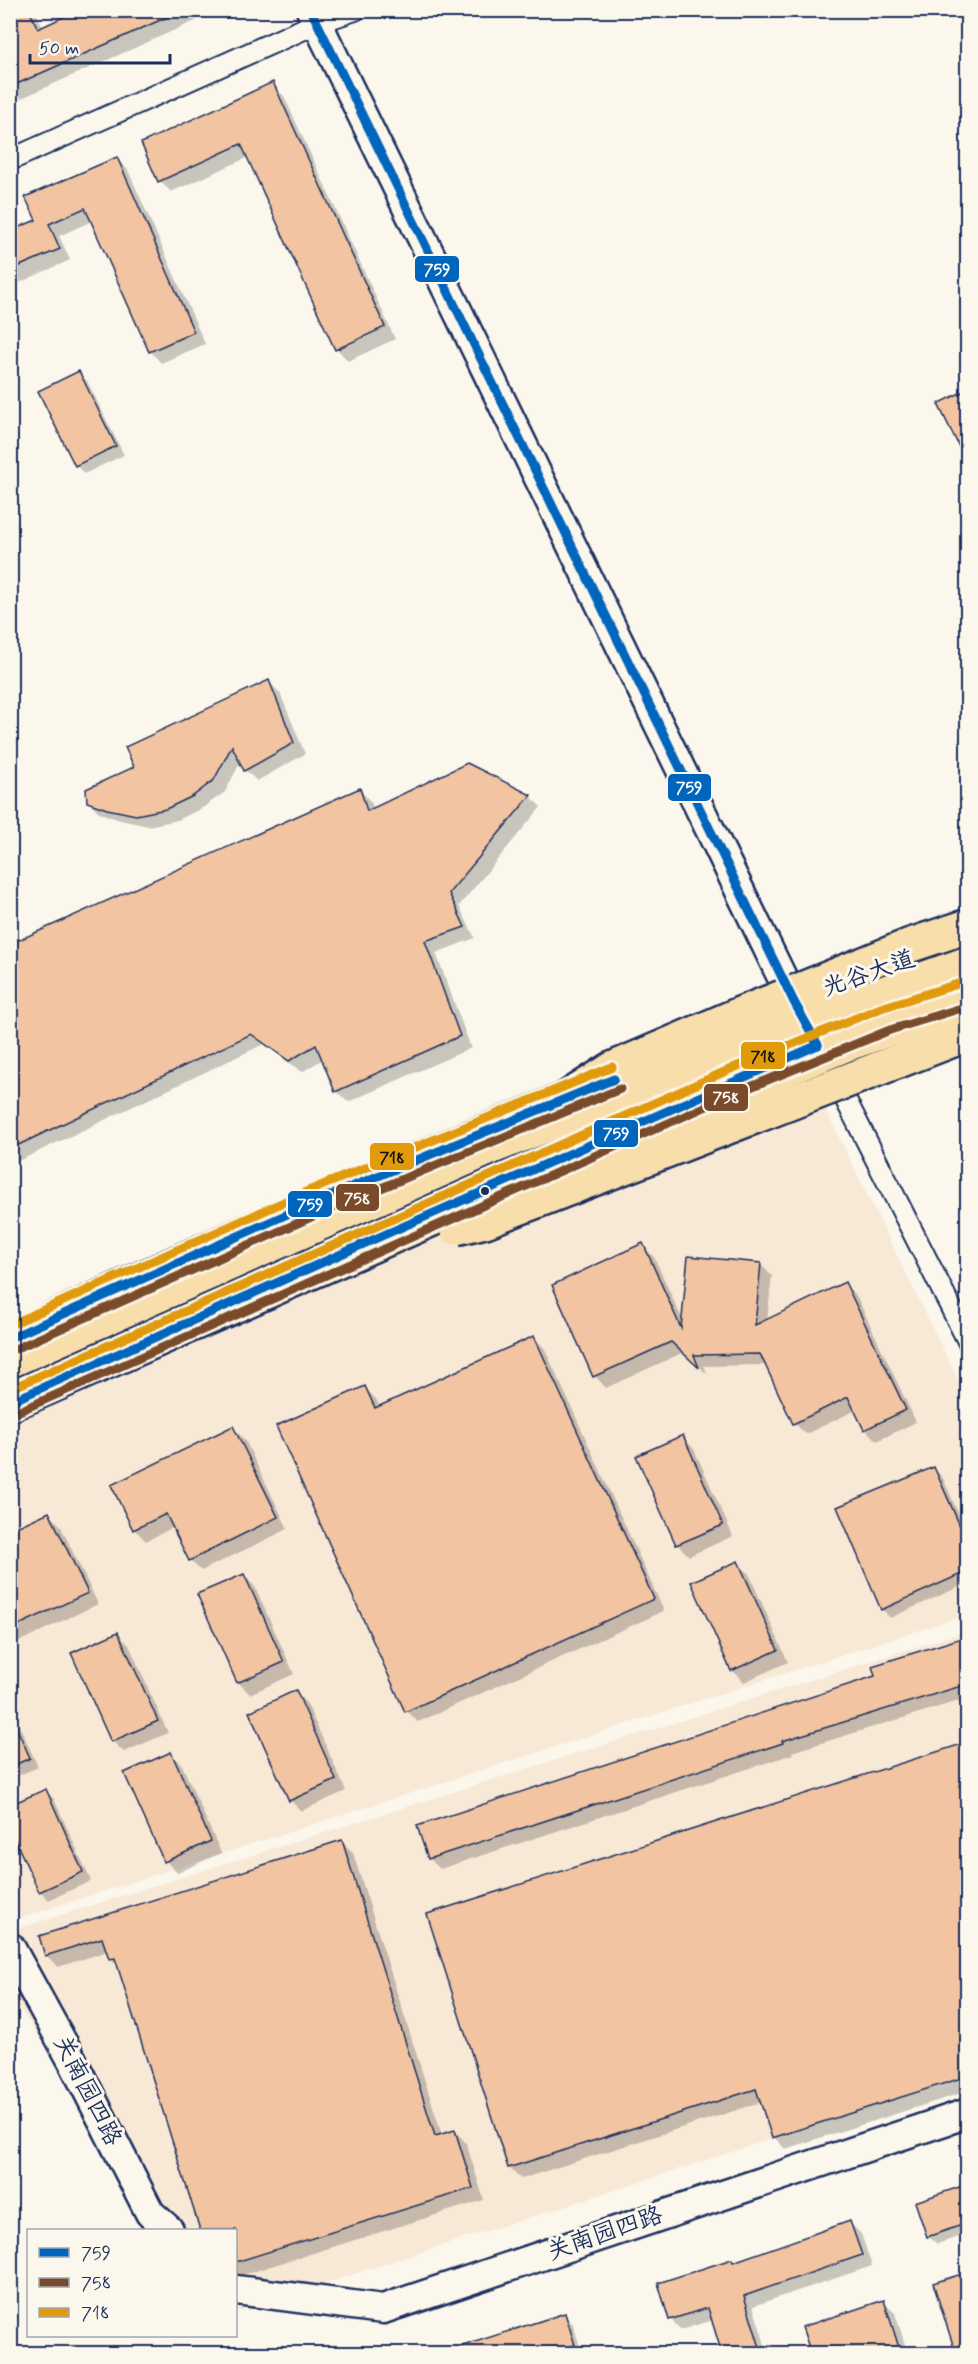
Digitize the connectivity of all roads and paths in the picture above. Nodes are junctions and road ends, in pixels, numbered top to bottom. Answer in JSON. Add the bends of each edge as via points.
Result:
{"nodes":[{"id":1,"x":355,"y":10,"type":"edge"},
{"id":2,"x":320,"y":16,"type":"edge"},
{"id":3,"x":10,"y":160,"type":"edge"},
{"id":4,"x":968,"y":926,"type":"edge"},
{"id":5,"x":968,"y":940,"type":"edge"},
{"id":6,"x":968,"y":963,"type":"edge"},
{"id":7,"x":968,"y":993,"type":"edge"},
{"id":8,"x":801,"y":998,"type":"junction"},
{"id":9,"x":968,"y":1002,"type":"edge"},
{"id":10,"x":968,"y":1034,"type":"edge"},
{"id":11,"x":818,"y":1045,"type":"junction"},
{"id":12,"x":483,"y":1152,"type":"junction"},
{"id":13,"x":358,"y":1252,"type":"junction"},
{"id":14,"x":10,"y":1338,"type":"edge"},
{"id":15,"x":968,"y":1341,"type":"edge"},
{"id":16,"x":10,"y":1361,"type":"edge"},
{"id":17,"x":10,"y":1403,"type":"edge"},
{"id":18,"x":10,"y":1947,"type":"edge"},
{"id":19,"x":968,"y":2113,"type":"edge"},
{"id":20,"x":168,"y":2229,"type":"edge"},
{"id":21,"x":237,"y":2290,"type":"edge"}],
"edges":[{"from":1,"to":2,"type":"street"},
{"from":2,"to":3,"type":"street"},
{"from":2,"to":8,"type":"main road"},
{"from":4,"to":12,"type":"highway","bridge":true,"via":[[908,946],[612,1069]]},
{"from":5,"to":8,"type":"main road","name":"光谷大道"},
{"from":6,"to":12,"type":"highway","bridge":true,"via":[[834,1010]]},
{"from":7,"to":11,"type":"main road","name":"光谷大道"},
{"from":8,"to":11,"type":"main road"},
{"from":8,"to":14,"type":"main road","name":"光谷大道","via":[[718,1037],[416,1158]]},
{"from":9,"to":13,"type":"highway","bridge":true,"via":[[845,1045]]},
{"from":10,"to":13,"type":"highway","bridge":true,"via":[[485,1221]]},
{"from":11,"to":15,"type":"street"},
{"from":11,"to":17,"type":"main road","name":"光谷大道"},
{"from":12,"to":16,"type":"highway","bridge":true},
{"from":13,"to":17,"type":"highway","bridge":true},
{"from":18,"to":20,"type":"main road","name":"关南园四路","via":[[150,2213]]},
{"from":19,"to":21,"type":"main road","name":"关南园四路","via":[[383,2309]]}]}
